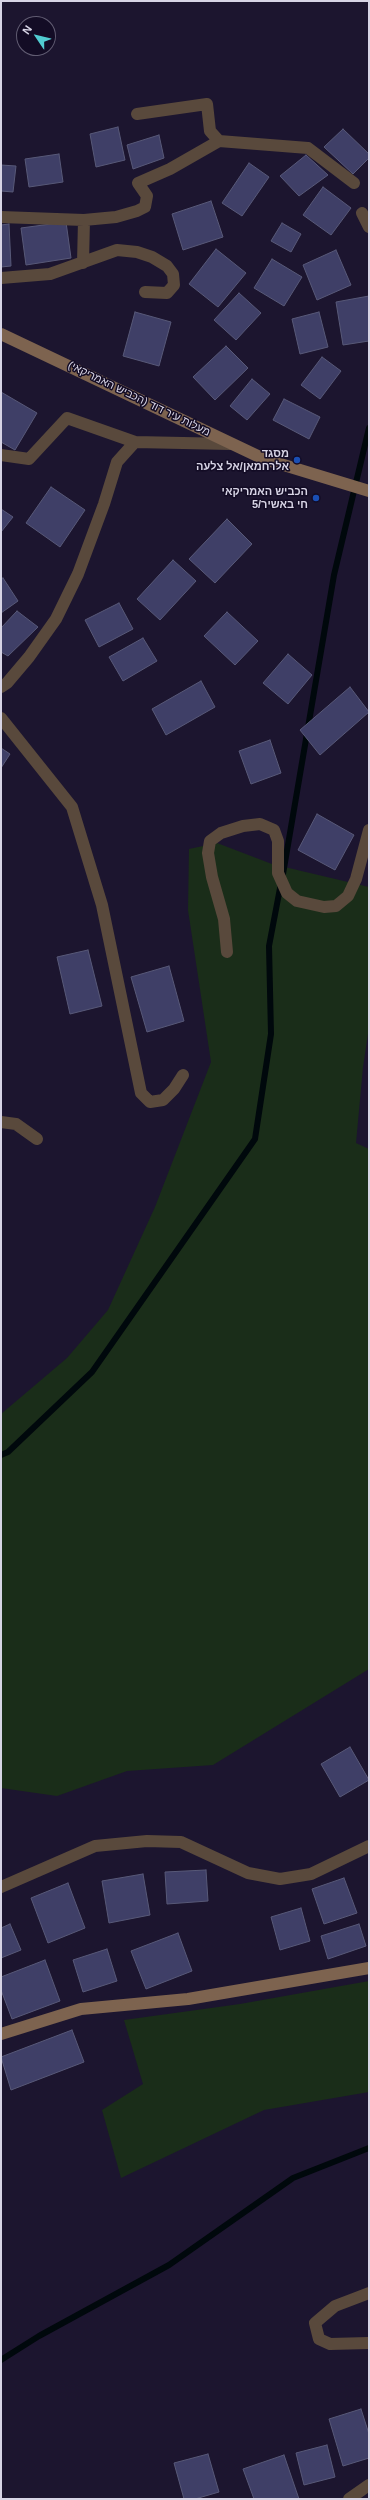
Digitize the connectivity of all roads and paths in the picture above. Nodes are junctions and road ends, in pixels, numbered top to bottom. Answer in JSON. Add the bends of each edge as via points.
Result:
{"nodes":[{"id":1,"x":137,"y":114,"type":"dead end"},
{"id":2,"x":219,"y":142,"type":"junction"},
{"id":3,"x":354,"y":183,"type":"dead end"},
{"id":4,"x":362,"y":213,"type":"dead end"},
{"id":5,"x":1,"y":217,"type":"edge"},
{"id":6,"x":84,"y":220,"type":"junction"},
{"id":7,"x":369,"y":227,"type":"edge"},
{"id":8,"x":83,"y":263,"type":"junction"},
{"id":9,"x":1,"y":278,"type":"edge"},
{"id":10,"x":145,"y":292,"type":"dead end"},
{"id":11,"x":1,"y":334,"type":"edge"},
{"id":12,"x":135,"y":442,"type":"junction"},
{"id":13,"x":231,"y":444,"type":"junction"},
{"id":14,"x":1,"y":455,"type":"edge"},
{"id":15,"x":369,"y":491,"type":"edge"},
{"id":16,"x":1,"y":687,"type":"edge"},
{"id":17,"x":1,"y":718,"type":"edge"},
{"id":18,"x":369,"y":830,"type":"edge"},
{"id":19,"x":227,"y":952,"type":"dead end"},
{"id":20,"x":183,"y":1075,"type":"dead end"},
{"id":21,"x":1,"y":1122,"type":"edge"},
{"id":22,"x":37,"y":1139,"type":"dead end"},
{"id":23,"x":369,"y":1846,"type":"edge"},
{"id":24,"x":1,"y":1887,"type":"edge"},
{"id":25,"x":369,"y":1968,"type":"edge"},
{"id":26,"x":1,"y":2034,"type":"edge"},
{"id":27,"x":369,"y":2292,"type":"edge"},
{"id":28,"x":369,"y":2343,"type":"edge"},
{"id":29,"x":369,"y":2485,"type":"edge"},
{"id":30,"x":349,"y":2499,"type":"edge"}],
"edges":[{"from":1,"to":2,"type":"street","via":[[207,104],[210,131]]},
{"from":2,"to":3,"type":"street","via":[[308,148]]},
{"from":2,"to":6,"type":"street","via":[[138,183],[147,196],[145,207],[116,217]]},
{"from":4,"to":7,"type":"street"},
{"from":5,"to":6,"type":"street"},
{"from":6,"to":8,"type":"street"},
{"from":8,"to":9,"type":"street","via":[[50,274]]},
{"from":8,"to":10,"type":"street","via":[[118,250],[152,257],[167,266],[173,274],[174,285],[167,293]]},
{"from":11,"to":13,"type":"main road","name":"מעלות עיר דוד (הכביש האמריקאי)"},
{"from":12,"to":13,"type":"street"},
{"from":12,"to":14,"type":"street","via":[[67,418],[29,459]]},
{"from":12,"to":16,"type":"street","via":[[117,462],[78,574],[56,620],[29,657]]},
{"from":13,"to":15,"type":"main road","name":"מעלות עיר דוד (הכביש האמריקאי)","via":[[264,459]]},
{"from":17,"to":20,"type":"street","via":[[72,807],[102,905],[140,1093],[150,1102],[163,1100],[174,1090]]},
{"from":18,"to":19,"type":"street","via":[[356,879],[348,896],[336,906],[324,907],[297,901],[287,893],[278,873],[278,841],[274,830],[260,824],[243,826],[221,832],[210,841],[208,853],[224,919]]},
{"from":21,"to":22,"type":"street","via":[[16,1124]]},
{"from":23,"to":24,"type":"street","via":[[311,1874],[280,1879],[248,1873],[182,1842],[139,1841],[95,1846]]},
{"from":25,"to":26,"type":"main road","via":[[188,1999],[81,2009]]},
{"from":27,"to":28,"type":"street","via":[[335,2306],[315,2323],[319,2339],[330,2344]]},
{"from":29,"to":30,"type":"street"}]}
